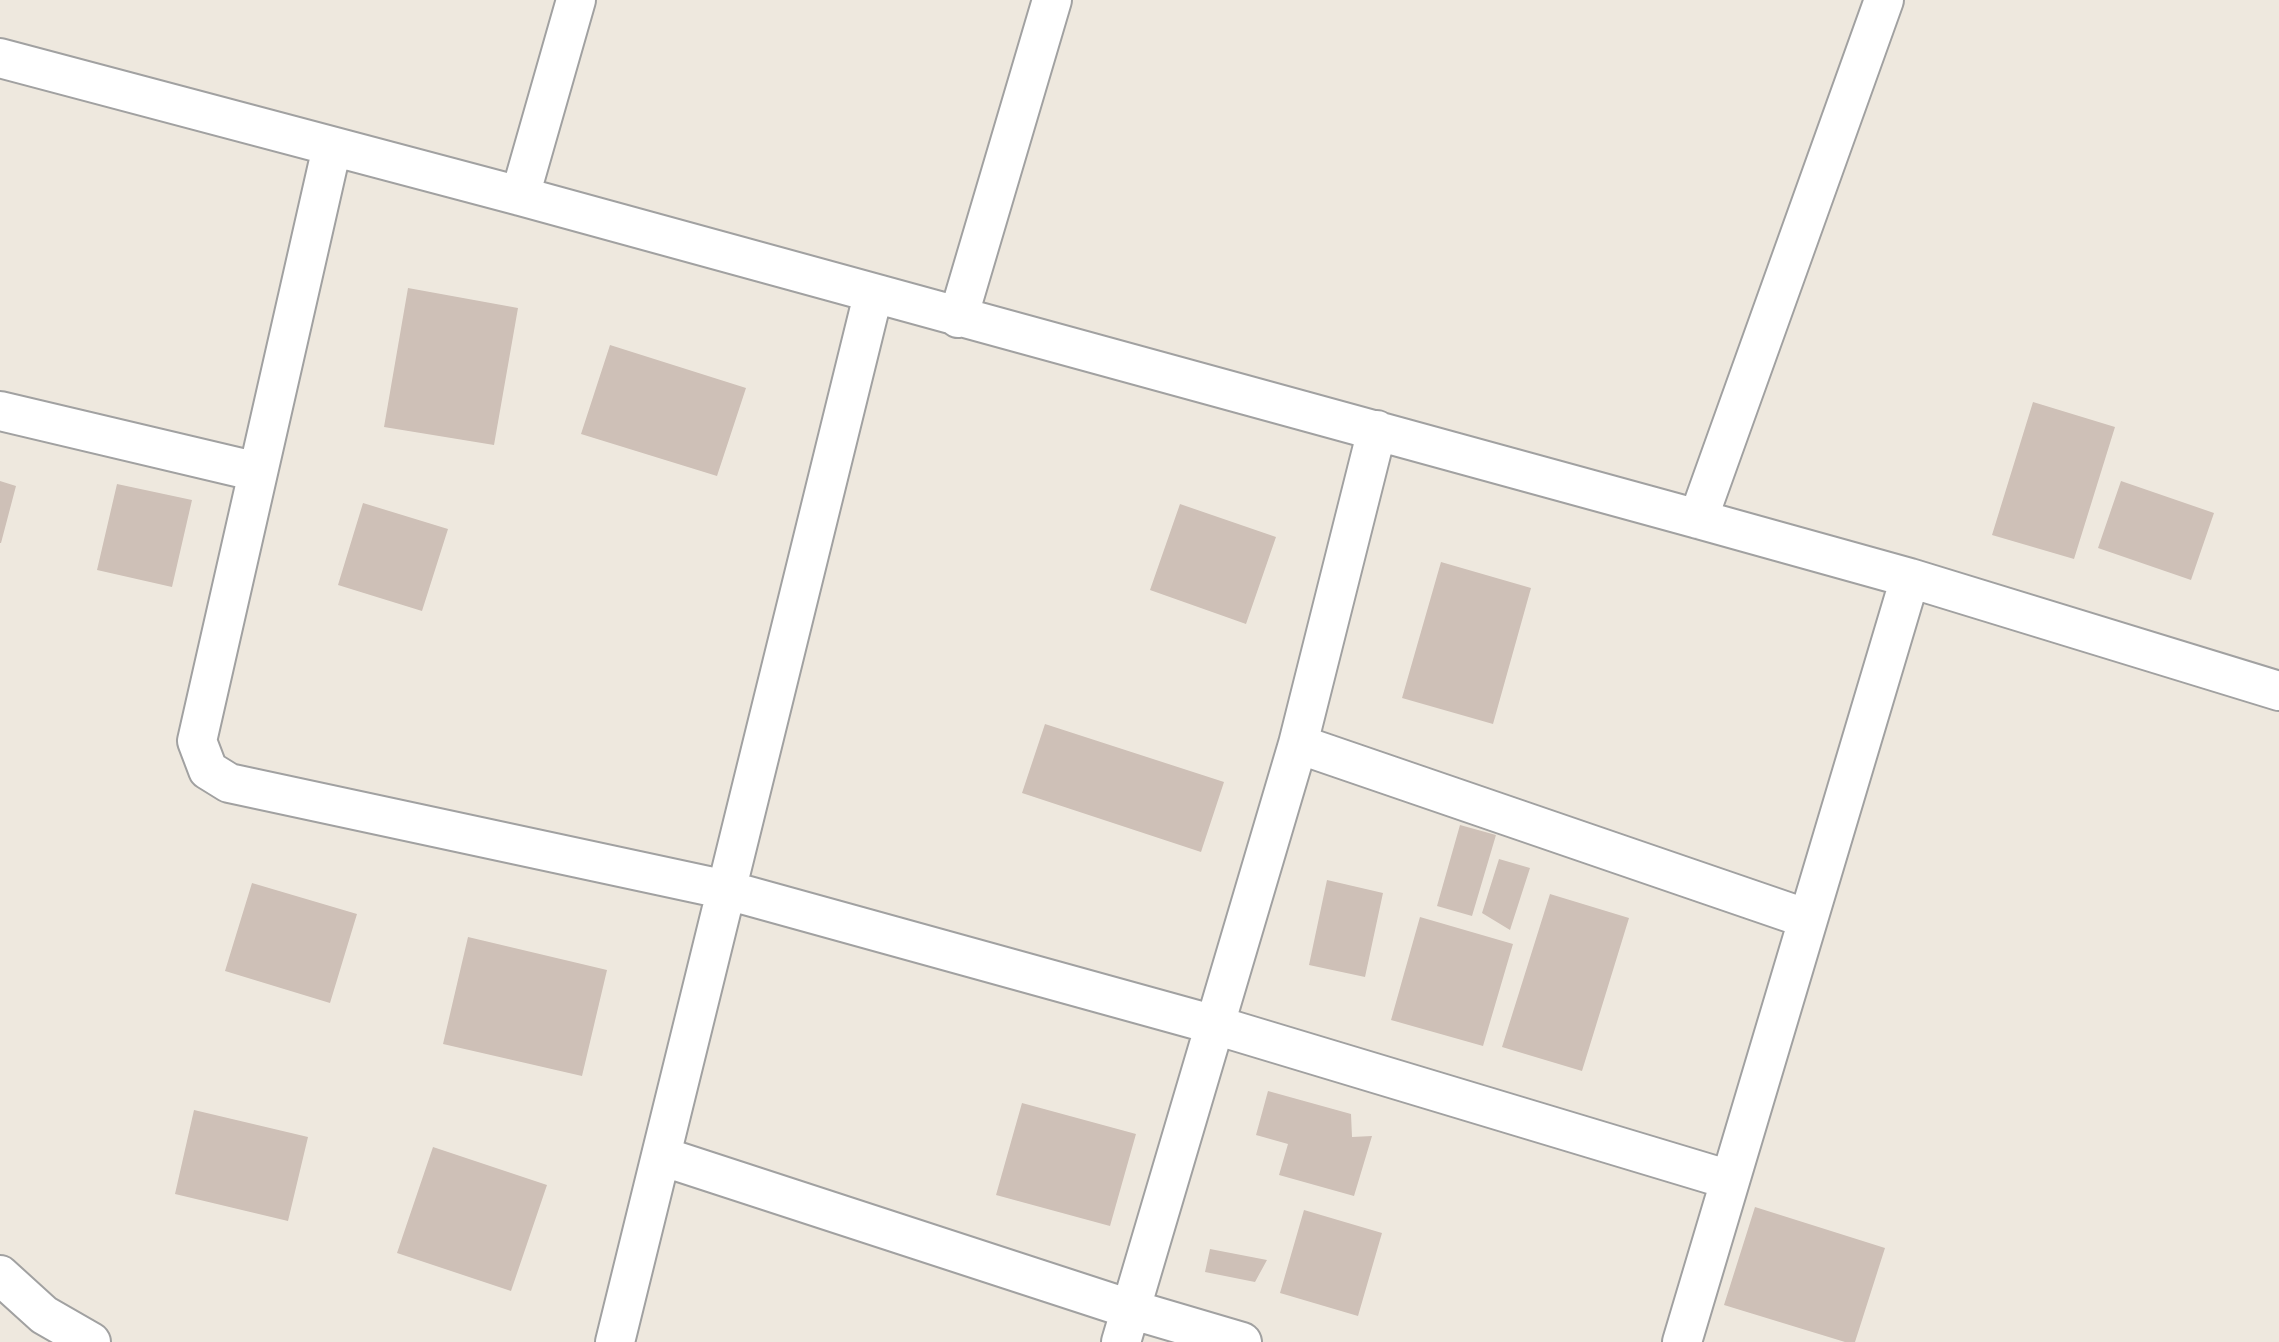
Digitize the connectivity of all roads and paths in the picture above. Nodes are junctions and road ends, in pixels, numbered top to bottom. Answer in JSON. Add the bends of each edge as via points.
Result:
{"nodes":[{"id":1,"x":576,"y":0,"type":"edge"},
{"id":2,"x":1052,"y":0,"type":"edge"},
{"id":3,"x":1884,"y":0,"type":"edge"},
{"id":4,"x":0,"y":58,"type":"edge"},
{"id":5,"x":332,"y":146,"type":"junction"},
{"id":6,"x":520,"y":196,"type":"junction"},
{"id":7,"x":873,"y":295,"type":"junction"},
{"id":8,"x":958,"y":318,"type":"junction"},
{"id":9,"x":0,"y":411,"type":"edge"},
{"id":10,"x":1377,"y":430,"type":"junction"},
{"id":11,"x":258,"y":472,"type":"junction"},
{"id":12,"x":1698,"y":519,"type":"junction"},
{"id":13,"x":1910,"y":578,"type":"junction"},
{"id":14,"x":2279,"y":691,"type":"edge"},
{"id":15,"x":1298,"y":744,"type":"junction"},
{"id":16,"x":727,"y":890,"type":"junction"},
{"id":17,"x":1808,"y":919,"type":"junction"},
{"id":18,"x":1214,"y":1025,"type":"junction"},
{"id":19,"x":661,"y":1156,"type":"junction"},
{"id":20,"x":1730,"y":1180,"type":"junction"},
{"id":21,"x":0,"y":1275,"type":"edge"},
{"id":22,"x":1126,"y":1325,"type":"edge"},
{"id":23,"x":70,"y":1336,"type":"edge"},
{"id":24,"x":615,"y":1342,"type":"edge"},
{"id":25,"x":1242,"y":1342,"type":"edge"},
{"id":26,"x":1682,"y":1342,"type":"edge"}],
"edges":[{"from":1,"to":6,"type":"street"},
{"from":2,"to":8,"type":"street"},
{"from":3,"to":12,"type":"street"},
{"from":4,"to":5,"type":"street"},
{"from":5,"to":6,"type":"street"},
{"from":5,"to":11,"type":"street"},
{"from":6,"to":7,"type":"street"},
{"from":7,"to":8,"type":"street"},
{"from":7,"to":16,"type":"street"},
{"from":8,"to":10,"type":"street"},
{"from":9,"to":11,"type":"street"},
{"from":10,"to":12,"type":"street"},
{"from":10,"to":15,"type":"street"},
{"from":11,"to":16,"type":"street","via":[[197,741],[208,770],[229,783]]},
{"from":12,"to":13,"type":"street"},
{"from":13,"to":14,"type":"street"},
{"from":13,"to":17,"type":"street"},
{"from":15,"to":17,"type":"street"},
{"from":15,"to":18,"type":"street"},
{"from":16,"to":18,"type":"street"},
{"from":16,"to":19,"type":"street"},
{"from":17,"to":20,"type":"street"},
{"from":18,"to":20,"type":"street"},
{"from":18,"to":22,"type":"street"},
{"from":19,"to":22,"type":"street"},
{"from":19,"to":24,"type":"street"},
{"from":20,"to":26,"type":"street"},
{"from":21,"to":23,"type":"street"},
{"from":22,"to":25,"type":"street"}]}
